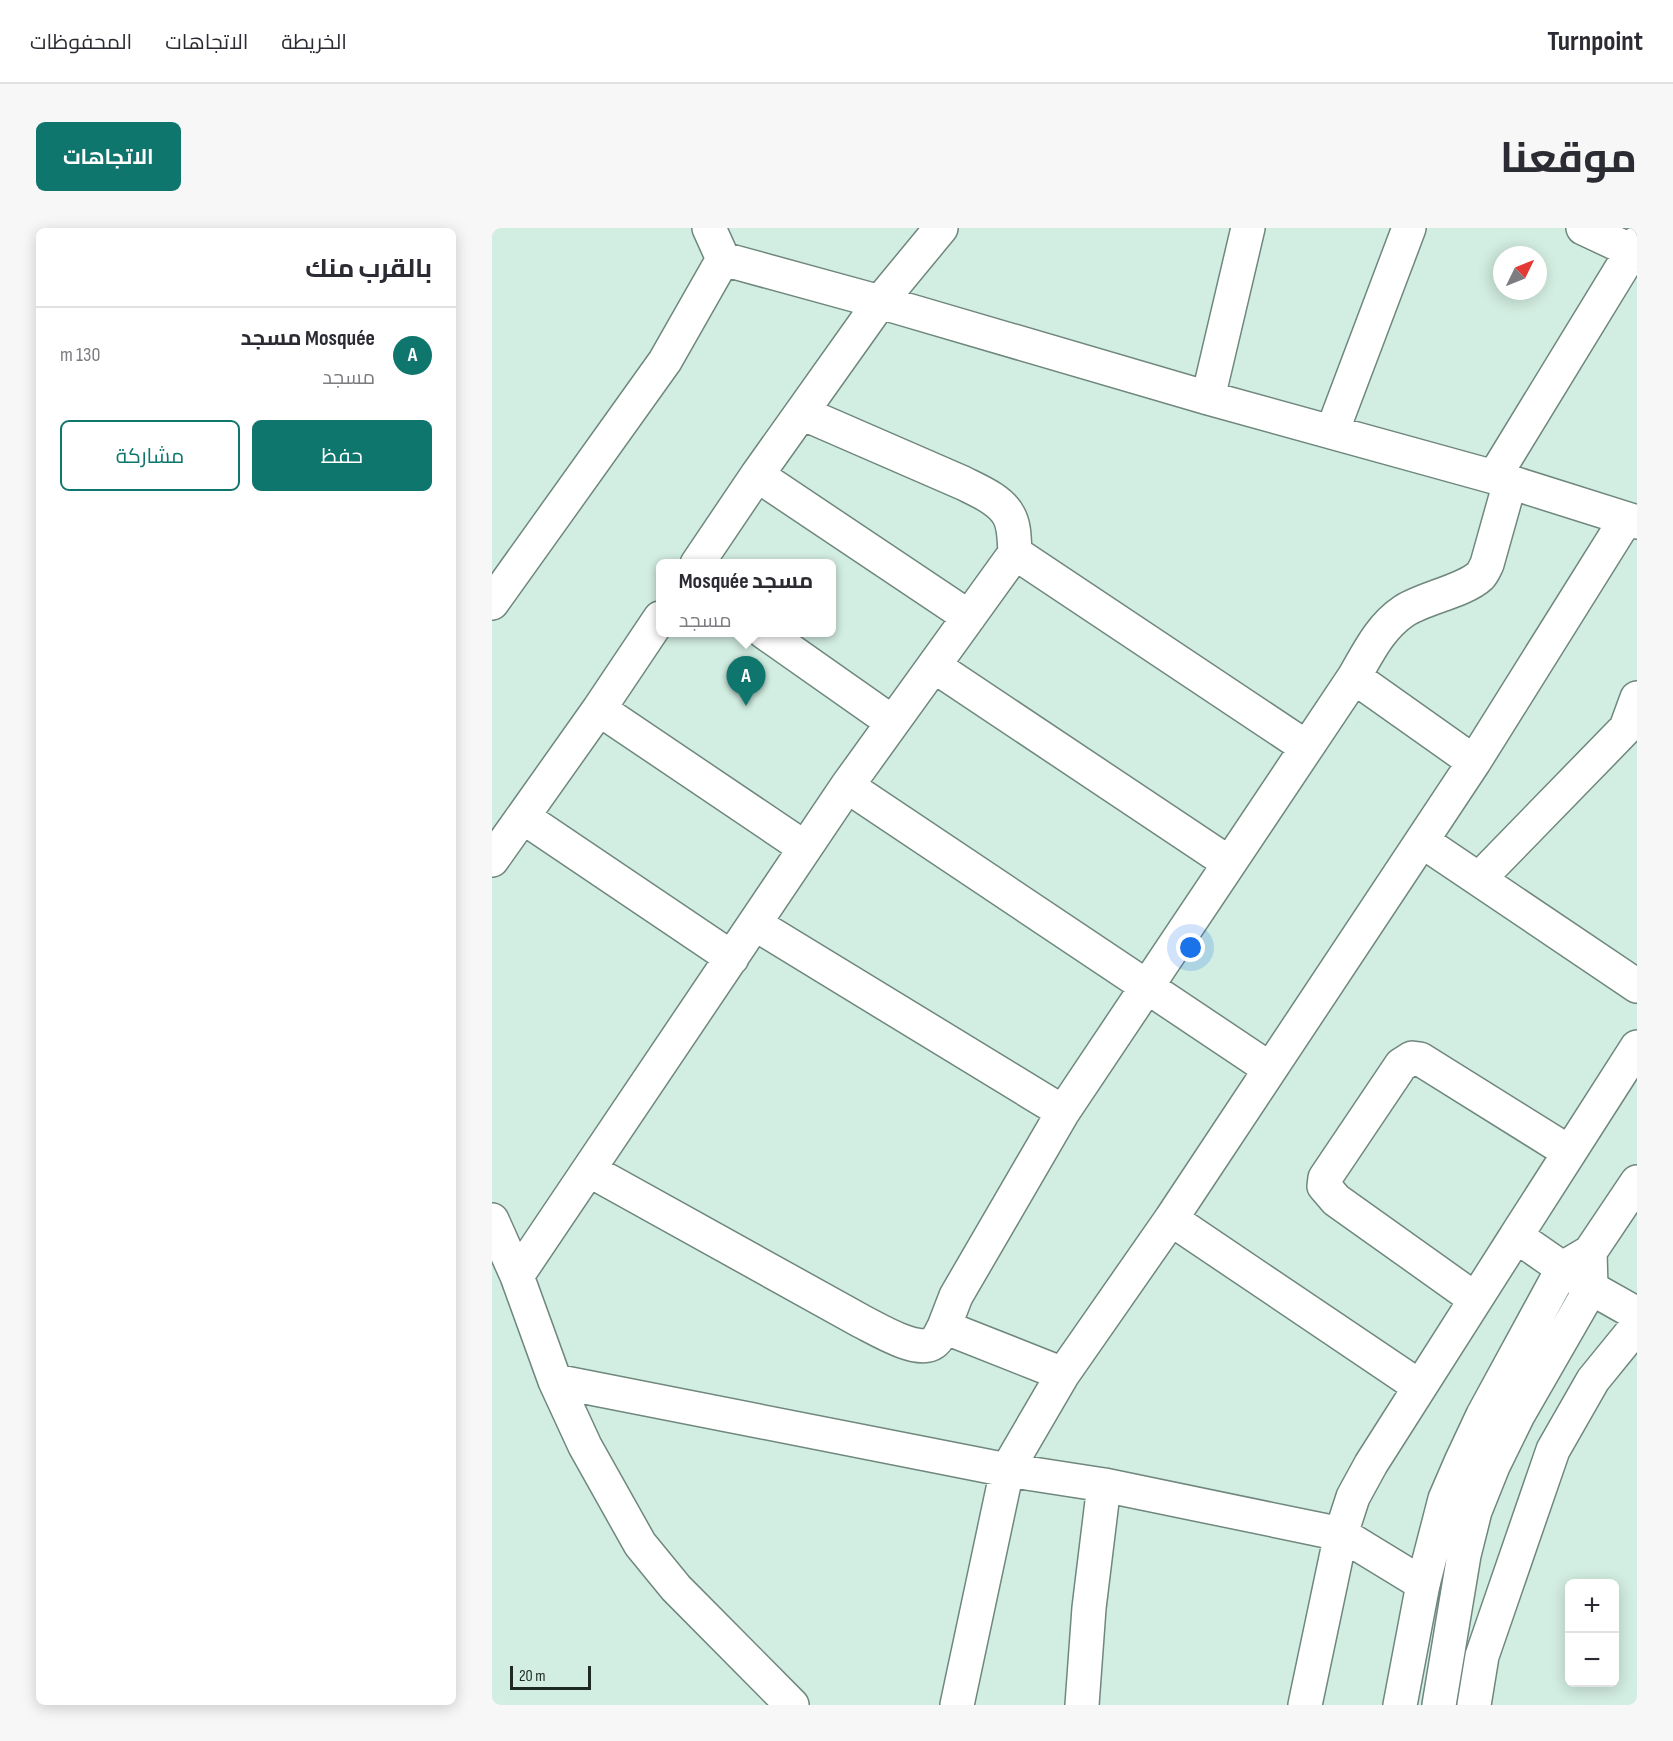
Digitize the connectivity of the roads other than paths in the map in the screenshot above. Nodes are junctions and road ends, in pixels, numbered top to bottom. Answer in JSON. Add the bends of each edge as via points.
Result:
{"nodes":[{"id":1,"x":941,"y":228,"type":"edge"},
{"id":2,"x":1248,"y":228,"type":"edge"},
{"id":3,"x":1409,"y":228,"type":"edge"},
{"id":4,"x":1584,"y":228,"type":"edge"},
{"id":5,"x":716,"y":239,"type":"edge"},
{"id":6,"x":1634,"y":247,"type":"edge"},
{"id":7,"x":880,"y":303,"type":"junction"},
{"id":8,"x":1208,"y":398,"type":"junction"},
{"id":9,"x":802,"y":413,"type":"junction"},
{"id":10,"x":1332,"y":432,"type":"junction"},
{"id":11,"x":757,"y":475,"type":"junction"},
{"id":12,"x":1502,"y":480,"type":"junction"},
{"id":13,"x":1631,"y":520,"type":"edge"},
{"id":14,"x":1015,"y":553,"type":"junction"},
{"id":15,"x":700,"y":559,"type":"edge"},
{"id":16,"x":492,"y":603,"type":"edge"},
{"id":17,"x":969,"y":617,"type":"junction"},
{"id":18,"x":656,"y":624,"type":"edge"},
{"id":19,"x":770,"y":637,"type":"edge"},
{"id":20,"x":934,"y":666,"type":"junction"},
{"id":21,"x":1354,"y":677,"type":"junction"},
{"id":22,"x":1637,"y":698,"type":"edge"},
{"id":23,"x":599,"y":709,"type":"junction"},
{"id":24,"x":892,"y":722,"type":"junction"},
{"id":25,"x":1306,"y":747,"type":"junction"},
{"id":26,"x":1474,"y":762,"type":"junction"},
{"id":27,"x":847,"y":786,"type":"junction"},
{"id":28,"x":523,"y":817,"type":"junction"},
{"id":29,"x":1422,"y":841,"type":"junction"},
{"id":30,"x":805,"y":848,"type":"junction"},
{"id":31,"x":492,"y":860,"type":"edge"},
{"id":32,"x":1229,"y":863,"type":"junction"},
{"id":33,"x":1479,"y":879,"type":"junction"},
{"id":34,"x":755,"y":924,"type":"junction"},
{"id":35,"x":732,"y":958,"type":"junction"},
{"id":36,"x":1146,"y":986,"type":"junction"},
{"id":37,"x":1637,"y":986,"type":"edge"},
{"id":38,"x":1637,"y":1047,"type":"edge"},
{"id":39,"x":1270,"y":1069,"type":"junction"},
{"id":40,"x":1063,"y":1112,"type":"junction"},
{"id":41,"x":1569,"y":1152,"type":"junction"},
{"id":42,"x":589,"y":1170,"type":"junction"},
{"id":43,"x":1637,"y":1182,"type":"edge"},
{"id":44,"x":1171,"y":1219,"type":"junction"},
{"id":45,"x":492,"y":1220,"type":"edge"},
{"id":46,"x":1516,"y":1236,"type":"junction"},
{"id":47,"x":1577,"y":1260,"type":"junction"},
{"id":48,"x":517,"y":1276,"type":"junction"},
{"id":49,"x":1591,"y":1288,"type":"junction"},
{"id":50,"x":1475,"y":1299,"type":"junction"},
{"id":51,"x":1637,"y":1314,"type":"edge"},
{"id":52,"x":1637,"y":1326,"type":"edge"},
{"id":53,"x":944,"y":1327,"type":"junction"},
{"id":54,"x":1063,"y":1374,"type":"junction"},
{"id":55,"x":555,"y":1381,"type":"junction"},
{"id":56,"x":1420,"y":1386,"type":"junction"},
{"id":57,"x":1007,"y":1470,"type":"junction"},
{"id":58,"x":1104,"y":1485,"type":"junction"},
{"id":59,"x":1341,"y":1534,"type":"junction"},
{"id":60,"x":1423,"y":1584,"type":"junction"},
{"id":61,"x":792,"y":1705,"type":"edge"},
{"id":62,"x":957,"y":1705,"type":"edge"},
{"id":63,"x":1082,"y":1705,"type":"edge"},
{"id":64,"x":1305,"y":1705,"type":"edge"},
{"id":65,"x":1400,"y":1705,"type":"edge"},
{"id":66,"x":1439,"y":1705,"type":"edge"},
{"id":67,"x":1474,"y":1705,"type":"edge"}],
"edges":[{"from":1,"to":7,"type":"main road"},
{"from":2,"to":8,"type":"main road"},
{"from":3,"to":10,"type":"main road"},
{"from":4,"to":6,"type":"main road"},
{"from":5,"to":7,"type":"main road"},
{"from":5,"to":16,"type":"main road","via":[[665,361]]},
{"from":6,"to":12,"type":"main road"},
{"from":7,"to":8,"type":"main road"},
{"from":7,"to":9,"type":"main road"},
{"from":8,"to":10,"type":"main road"},
{"from":9,"to":11,"type":"main road"},
{"from":9,"to":14,"type":"main road","via":[[985,495],[1008,514]]},
{"from":10,"to":12,"type":"main road"},
{"from":11,"to":15,"type":"main road"},
{"from":11,"to":17,"type":"main road"},
{"from":12,"to":13,"type":"main road"},
{"from":12,"to":21,"type":"main road","via":[[1482,574],[1395,618],[1380,634]]},
{"from":13,"to":26,"type":"main road"},
{"from":14,"to":17,"type":"main road"},
{"from":14,"to":25,"type":"main road"},
{"from":17,"to":20,"type":"main road"},
{"from":18,"to":23,"type":"main road"},
{"from":19,"to":24,"type":"main road"},
{"from":20,"to":24,"type":"main road"},
{"from":20,"to":32,"type":"main road"},
{"from":21,"to":25,"type":"main road"},
{"from":21,"to":26,"type":"main road"},
{"from":22,"to":33,"type":"main road","via":[[1626,728]]},
{"from":23,"to":28,"type":"main road"},
{"from":23,"to":30,"type":"main road"},
{"from":24,"to":27,"type":"main road"},
{"from":25,"to":32,"type":"main road"},
{"from":26,"to":29,"type":"main road"},
{"from":27,"to":30,"type":"main road"},
{"from":27,"to":36,"type":"main road"},
{"from":28,"to":31,"type":"main road"},
{"from":28,"to":35,"type":"main road"},
{"from":29,"to":33,"type":"main road"},
{"from":29,"to":39,"type":"main road"},
{"from":30,"to":34,"type":"main road"},
{"from":32,"to":36,"type":"main road"},
{"from":33,"to":37,"type":"main road"},
{"from":34,"to":35,"type":"main road"},
{"from":34,"to":40,"type":"main road"},
{"from":35,"to":42,"type":"main road"},
{"from":36,"to":39,"type":"main road"},
{"from":36,"to":40,"type":"main road"},
{"from":38,"to":41,"type":"main road"},
{"from":39,"to":44,"type":"main road"},
{"from":40,"to":53,"type":"main road","via":[[956,1296]]},
{"from":41,"to":46,"type":"main road"},
{"from":41,"to":50,"type":"main road","via":[[1420,1059],[1412,1058],[1401,1065],[1325,1178],[1324,1186],[1336,1200]]},
{"from":42,"to":48,"type":"main road"},
{"from":42,"to":53,"type":"main road","via":[[861,1321],[906,1342],[928,1346]]},
{"from":43,"to":47,"type":"main road"},
{"from":44,"to":54,"type":"main road"},
{"from":44,"to":56,"type":"main road"},
{"from":45,"to":48,"type":"main road"},
{"from":46,"to":47,"type":"main road"},
{"from":46,"to":50,"type":"main road"},
{"from":47,"to":49,"type":"main road"},
{"from":47,"to":60,"type":"main road","via":[[1483,1415],[1445,1499]]},
{"from":48,"to":55,"type":"main road"},
{"from":49,"to":51,"type":"main road"},
{"from":49,"to":66,"type":"main road","via":[[1518,1415],[1475,1511]]},
{"from":50,"to":56,"type":"main road"},
{"from":52,"to":67,"type":"main road","via":[[1593,1380],[1553,1450],[1482,1656]]},
{"from":53,"to":54,"type":"main road"},
{"from":54,"to":57,"type":"main road"},
{"from":55,"to":57,"type":"main road"},
{"from":55,"to":61,"type":"main road","via":[[585,1446],[640,1544],[676,1588]]},
{"from":56,"to":59,"type":"main road","via":[[1353,1497]]},
{"from":57,"to":58,"type":"main road"},
{"from":57,"to":62,"type":"main road"},
{"from":58,"to":59,"type":"main road"},
{"from":58,"to":63,"type":"main road"},
{"from":59,"to":60,"type":"main road"},
{"from":59,"to":64,"type":"main road"},
{"from":60,"to":65,"type":"main road"}]}
